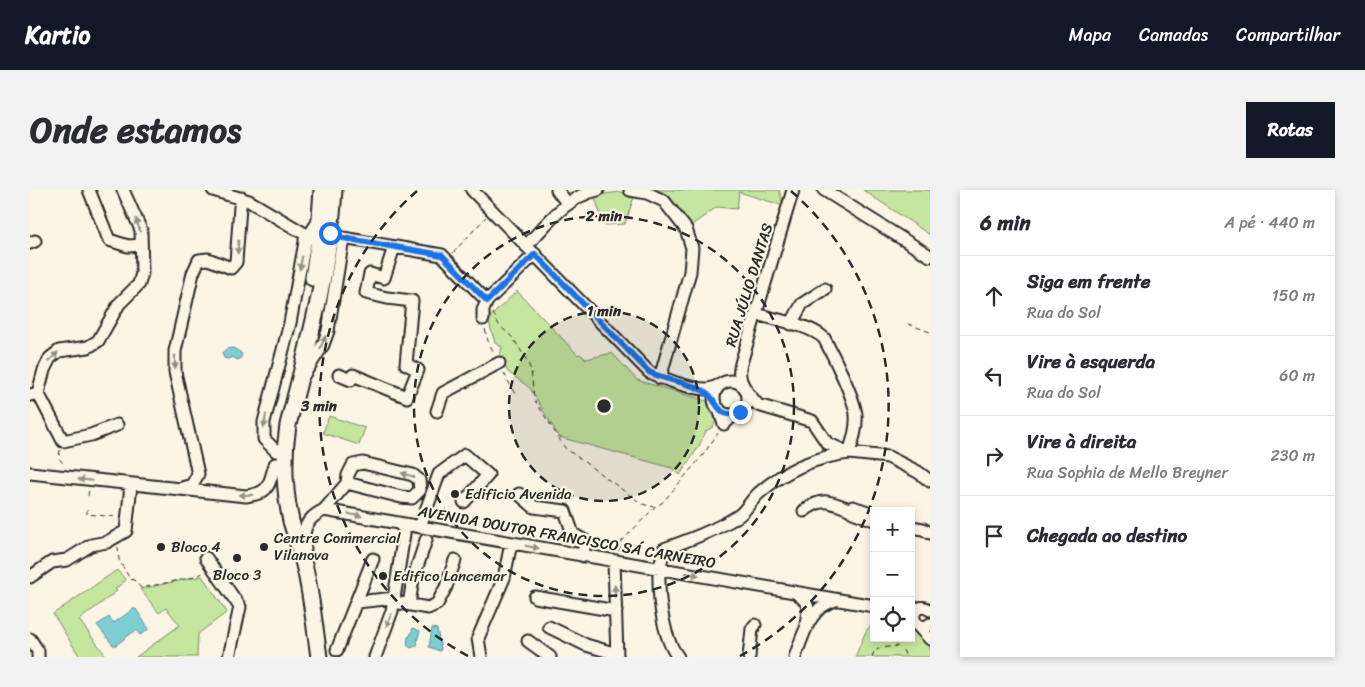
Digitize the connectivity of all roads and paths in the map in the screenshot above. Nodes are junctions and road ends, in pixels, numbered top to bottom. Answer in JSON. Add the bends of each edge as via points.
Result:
{"nodes":[{"id":1,"x":89,"y":190,"type":"edge"},
{"id":2,"x":123,"y":190,"type":"edge"},
{"id":3,"x":214,"y":190,"type":"edge"},
{"id":4,"x":322,"y":190,"type":"edge"},
{"id":5,"x":334,"y":190,"type":"edge"},
{"id":6,"x":472,"y":190,"type":"edge"},
{"id":7,"x":557,"y":190,"type":"edge"},
{"id":8,"x":594,"y":190,"type":"edge"},
{"id":9,"x":630,"y":190,"type":"edge"},
{"id":10,"x":793,"y":190,"type":"edge"},
{"id":11,"x":824,"y":190,"type":"edge"},
{"id":12,"x":242,"y":198,"type":"junction"},
{"id":13,"x":568,"y":204,"type":"junction"},
{"id":14,"x":492,"y":211,"type":"junction"},
{"id":15,"x":320,"y":219,"type":"junction"},
{"id":16,"x":337,"y":236,"type":"junction"},
{"id":17,"x":305,"y":242,"type":"junction"},
{"id":18,"x":141,"y":245,"type":"junction"},
{"id":19,"x":394,"y":247,"type":"junction"},
{"id":20,"x":531,"y":250,"type":"junction"},
{"id":21,"x":451,"y":255,"type":"dead end"},
{"id":22,"x":930,"y":256,"type":"edge"},
{"id":23,"x":825,"y":289,"type":"dead end"},
{"id":24,"x":487,"y":301,"type":"junction"},
{"id":25,"x":756,"y":314,"type":"junction"},
{"id":26,"x":483,"y":319,"type":"dead end"},
{"id":27,"x":791,"y":324,"type":"junction"},
{"id":28,"x":908,"y":324,"type":"dead end"},
{"id":29,"x":930,"y":332,"type":"edge"},
{"id":30,"x":742,"y":360,"type":"junction"},
{"id":31,"x":499,"y":363,"type":"dead end"},
{"id":32,"x":339,"y":375,"type":"dead end"},
{"id":33,"x":660,"y":378,"type":"junction"},
{"id":34,"x":723,"y":384,"type":"junction"},
{"id":35,"x":694,"y":387,"type":"junction"},
{"id":36,"x":745,"y":389,"type":"junction"},
{"id":37,"x":34,"y":394,"type":"edge"},
{"id":38,"x":758,"y":405,"type":"junction"},
{"id":39,"x":717,"y":406,"type":"junction"},
{"id":40,"x":437,"y":410,"type":"dead end"},
{"id":41,"x":733,"y":416,"type":"junction"},
{"id":42,"x":118,"y":425,"type":"dead end"},
{"id":43,"x":59,"y":450,"type":"dead end"},
{"id":44,"x":849,"y":453,"type":"junction"},
{"id":45,"x":276,"y":458,"type":"junction"},
{"id":46,"x":30,"y":473,"type":"edge"},
{"id":47,"x":75,"y":479,"type":"junction"},
{"id":48,"x":930,"y":481,"type":"edge"},
{"id":49,"x":347,"y":483,"type":"junction"},
{"id":50,"x":131,"y":485,"type":"junction"},
{"id":51,"x":179,"y":489,"type":"junction"},
{"id":52,"x":518,"y":494,"type":"dead end"},
{"id":53,"x":464,"y":502,"type":"dead end"},
{"id":54,"x":655,"y":508,"type":"junction"},
{"id":55,"x":87,"y":509,"type":"dead end"},
{"id":56,"x":849,"y":509,"type":"junction"},
{"id":57,"x":324,"y":510,"type":"junction"},
{"id":58,"x":804,"y":511,"type":"dead end"},
{"id":59,"x":870,"y":513,"type":"edge"},
{"id":60,"x":127,"y":518,"type":"junction"},
{"id":61,"x":870,"y":518,"type":"edge"},
{"id":62,"x":398,"y":523,"type":"junction"},
{"id":63,"x":420,"y":527,"type":"junction"},
{"id":64,"x":915,"y":528,"type":"edge"},
{"id":65,"x":930,"y":533,"type":"edge"},
{"id":66,"x":426,"y":540,"type":"dead end"},
{"id":67,"x":118,"y":543,"type":"dead end"},
{"id":68,"x":511,"y":543,"type":"junction"},
{"id":69,"x":583,"y":556,"type":"junction"},
{"id":70,"x":373,"y":559,"type":"dead end"},
{"id":71,"x":455,"y":560,"type":"dead end"},
{"id":72,"x":614,"y":561,"type":"junction"},
{"id":73,"x":209,"y":562,"type":"joint"},
{"id":74,"x":660,"y":569,"type":"junction"},
{"id":75,"x":306,"y":571,"type":"junction"},
{"id":76,"x":398,"y":576,"type":"junction"},
{"id":77,"x":30,"y":577,"type":"edge"},
{"id":78,"x":413,"y":579,"type":"junction"},
{"id":79,"x":795,"y":592,"type":"junction"},
{"id":80,"x":535,"y":598,"type":"dead end"},
{"id":81,"x":394,"y":600,"type":"junction"},
{"id":82,"x":841,"y":601,"type":"junction"},
{"id":83,"x":357,"y":602,"type":"junction"},
{"id":84,"x":409,"y":604,"type":"junction"},
{"id":85,"x":870,"y":607,"type":"edge"},
{"id":86,"x":927,"y":607,"type":"edge"},
{"id":87,"x":616,"y":611,"type":"junction"},
{"id":88,"x":915,"y":611,"type":"edge"},
{"id":89,"x":915,"y":622,"type":"edge"},
{"id":90,"x":915,"y":622,"type":"edge"},
{"id":91,"x":930,"y":624,"type":"edge"},
{"id":92,"x":755,"y":626,"type":"dead end"},
{"id":93,"x":549,"y":627,"type":"dead end"},
{"id":94,"x":805,"y":628,"type":"junction"},
{"id":95,"x":30,"y":639,"type":"edge"},
{"id":96,"x":930,"y":639,"type":"edge"},
{"id":97,"x":528,"y":641,"type":"dead end"},
{"id":98,"x":898,"y":646,"type":"dead end"},
{"id":99,"x":337,"y":650,"type":"dead end"},
{"id":100,"x":903,"y":650,"type":"dead end"},
{"id":101,"x":617,"y":656,"type":"edge"},
{"id":102,"x":38,"y":657,"type":"edge"},
{"id":103,"x":229,"y":657,"type":"edge"},
{"id":104,"x":310,"y":657,"type":"edge"},
{"id":105,"x":319,"y":657,"type":"edge"},
{"id":106,"x":374,"y":657,"type":"edge"},
{"id":107,"x":482,"y":657,"type":"edge"},
{"id":108,"x":550,"y":657,"type":"edge"},
{"id":109,"x":678,"y":657,"type":"edge"},
{"id":110,"x":749,"y":657,"type":"edge"},
{"id":111,"x":795,"y":657,"type":"edge"},
{"id":112,"x":872,"y":657,"type":"edge"},
{"id":113,"x":906,"y":657,"type":"edge"}],
"edges":[{"from":1,"to":18,"type":"street","via":[[109,240],[128,246]]},
{"from":18,"to":2,"type":"street","one_way":true,"via":[[141,230]]},
{"from":3,"to":12,"type":"street"},
{"from":4,"to":15,"type":"main road"},
{"from":5,"to":16,"type":"main road"},
{"from":6,"to":14,"type":"street"},
{"from":7,"to":13,"type":"street"},
{"from":8,"to":13,"type":"street"},
{"from":9,"to":33,"type":"street","via":[[648,193],[664,202],[686,229],[692,248],[690,272]]},
{"from":10,"to":25,"type":"street","name":"RUA JÚLIO DANTAS"},
{"from":11,"to":22,"type":"street"},
{"from":12,"to":17,"type":"street","via":[[305,234]]},
{"from":12,"to":51,"type":"street","one_way":true,"via":[[236,262],[231,268],[208,259],[199,260],[175,351],[175,372],[198,474],[192,485]]},
{"from":13,"to":20,"type":"street"},
{"from":14,"to":20,"type":"street"},
{"from":14,"to":21,"type":"path"},
{"from":15,"to":17,"type":"street"},
{"from":15,"to":45,"type":"main road","via":[[310,294],[279,423]]},
{"from":16,"to":19,"type":"street"},
{"from":75,"to":16,"type":"main road","one_way":true,"via":[[291,520],[285,478],[286,441]]},
{"from":17,"to":45,"type":"street","one_way":true,"via":[[290,323],[264,422],[264,439]]},
{"from":37,"to":18,"type":"street","one_way":true,"via":[[50,358],[58,351],[88,347],[98,341],[119,304],[139,284]]},
{"from":19,"to":24,"type":"street","via":[[442,255]]},
{"from":19,"to":32,"type":"street","via":[[384,278],[370,274],[366,293],[412,301],[406,364],[418,370],[407,397],[353,375],[351,380]]},
{"from":20,"to":24,"type":"street"},
{"from":20,"to":33,"type":"street","via":[[649,372]]},
{"from":23,"to":27,"type":"street","via":[[802,304]]},
{"from":24,"to":26,"type":"street"},
{"from":24,"to":54,"type":"path","via":[[499,325],[513,338],[526,359],[531,370],[534,399],[565,448],[642,504]]},
{"from":25,"to":27,"type":"street"},
{"from":25,"to":30,"type":"street","name":"RUA JÚLIO DANTAS"},
{"from":27,"to":44,"type":"street","via":[[818,333],[829,348],[856,413]]},
{"from":28,"to":29,"type":"path"},
{"from":30,"to":34,"type":"street","name":"RUA JÚLIO DANTAS"},
{"from":30,"to":36,"type":"street","name":"RUA JÚLIO DANTAS","via":[[739,373]]},
{"from":31,"to":40,"type":"street","via":[[443,393]]},
{"from":33,"to":35,"type":"street"},
{"from":34,"to":35,"type":"street","via":[[706,389]]},
{"from":34,"to":36,"type":"street","via":[[735,382]]},
{"from":34,"to":39,"type":"street","via":[[716,391]]},
{"from":35,"to":39,"type":"street","via":[[705,391]]},
{"from":36,"to":38,"type":"street"},
{"from":36,"to":41,"type":"street","via":[[747,403]]},
{"from":37,"to":42,"type":"street","via":[[63,441]]},
{"from":38,"to":41,"type":"street"},
{"from":38,"to":44,"type":"street","via":[[812,422],[827,443]]},
{"from":39,"to":41,"type":"street","via":[[724,424]]},
{"from":41,"to":54,"type":"path","via":[[672,494]]},
{"from":43,"to":47,"type":"path","via":[[59,458]]},
{"from":44,"to":48,"type":"street","via":[[888,457]]},
{"from":44,"to":74,"type":"street","via":[[828,456],[789,470],[758,494],[740,515],[664,549]]},
{"from":45,"to":51,"type":"street","one_way":true,"via":[[270,483],[265,491],[258,494],[246,496]]},
{"from":45,"to":104,"type":"main road","via":[[282,518],[299,583]]},
{"from":46,"to":47,"type":"street"},
{"from":50,"to":47,"type":"street","one_way":true},
{"from":49,"to":49,"type":"street","one_way":true,"via":[[401,497],[412,498],[420,490],[419,480],[413,475],[363,463],[353,465]]},
{"from":49,"to":57,"type":"street"},
{"from":50,"to":51,"type":"street"},
{"from":50,"to":60,"type":"street"},
{"from":52,"to":69,"type":"street","via":[[534,507],[565,511],[573,534],[585,541]]},
{"from":53,"to":63,"type":"street","via":[[488,475],[465,455],[439,474]]},
{"from":54,"to":72,"type":"path","via":[[622,542]]},
{"from":55,"to":60,"type":"path","via":[[86,514]]},
{"from":56,"to":58,"type":"street","via":[[830,501],[816,502]]},
{"from":56,"to":59,"type":"street","via":[[853,507]]},
{"from":56,"to":61,"type":"street"},
{"from":57,"to":62,"type":"street","name":"AVENIDA DOUTOR FRANCISCO SÁ CARNEIRO","one_way":true},
{"from":57,"to":75,"type":"street","via":[[312,518],[303,535]]},
{"from":60,"to":77,"type":"street","via":[[126,531],[108,542],[91,545],[66,560],[52,562]]},
{"from":62,"to":63,"type":"street","name":"AVENIDA DOUTOR FRANCISCO SÁ CARNEIRO"},
{"from":62,"to":76,"type":"street","via":[[404,528]]},
{"from":63,"to":68,"type":"street","name":"AVENIDA DOUTOR FRANCISCO SÁ CARNEIRO"},
{"from":64,"to":65,"type":"street"},
{"from":66,"to":78,"type":"street"},
{"from":67,"to":73,"type":"path","via":[[119,560],[130,579],[141,588],[194,577]]},
{"from":68,"to":69,"type":"street","name":"AVENIDA DOUTOR FRANCISCO SÁ CARNEIRO","one_way":true},
{"from":68,"to":107,"type":"street","via":[[504,578],[478,638]]},
{"from":69,"to":72,"type":"street","name":"AVENIDA DOUTOR FRANCISCO SÁ CARNEIRO"},
{"from":70,"to":83,"type":"street"},
{"from":71,"to":84,"type":"street","via":[[437,604],[428,608]]},
{"from":72,"to":74,"type":"street","name":"AVENIDA DOUTOR FRANCISCO SÁ CARNEIRO"},
{"from":87,"to":72,"type":"street","one_way":true},
{"from":73,"to":103,"type":"street","via":[[240,607]]},
{"from":74,"to":79,"type":"street","name":"AVENIDA DOUTOR FRANCISCO SÁ CARNEIRO","one_way":true},
{"from":74,"to":109,"type":"street","via":[[661,612]]},
{"from":75,"to":105,"type":"main road"},
{"from":76,"to":78,"type":"street"},
{"from":76,"to":81,"type":"street"},
{"from":78,"to":84,"type":"street"},
{"from":79,"to":82,"type":"street","name":"AVENIDA DOUTOR FRANCISCO SÁ CARNEIRO"},
{"from":79,"to":94,"type":"street","via":[[804,598],[808,607]]},
{"from":80,"to":87,"type":"street"},
{"from":81,"to":83,"type":"street"},
{"from":81,"to":84,"type":"street"},
{"from":81,"to":106,"type":"street","one_way":true},
{"from":82,"to":85,"type":"street","name":"AVENIDA DOUTOR FRANCISCO SÁ CARNEIRO"},
{"from":82,"to":94,"type":"street","via":[[828,601],[820,607]]},
{"from":83,"to":99,"type":"street"},
{"from":86,"to":88,"type":"street"},
{"from":87,"to":101,"type":"street"},
{"from":89,"to":91,"type":"street","via":[[926,627]]},
{"from":90,"to":96,"type":"street"},
{"from":92,"to":110,"type":"street"},
{"from":93,"to":101,"type":"street"},
{"from":94,"to":111,"type":"street"},
{"from":95,"to":102,"type":"street"},
{"from":97,"to":108,"type":"street"},
{"from":98,"to":112,"type":"path","via":[[881,648],[874,651]]},
{"from":100,"to":113,"type":"path"}]}
